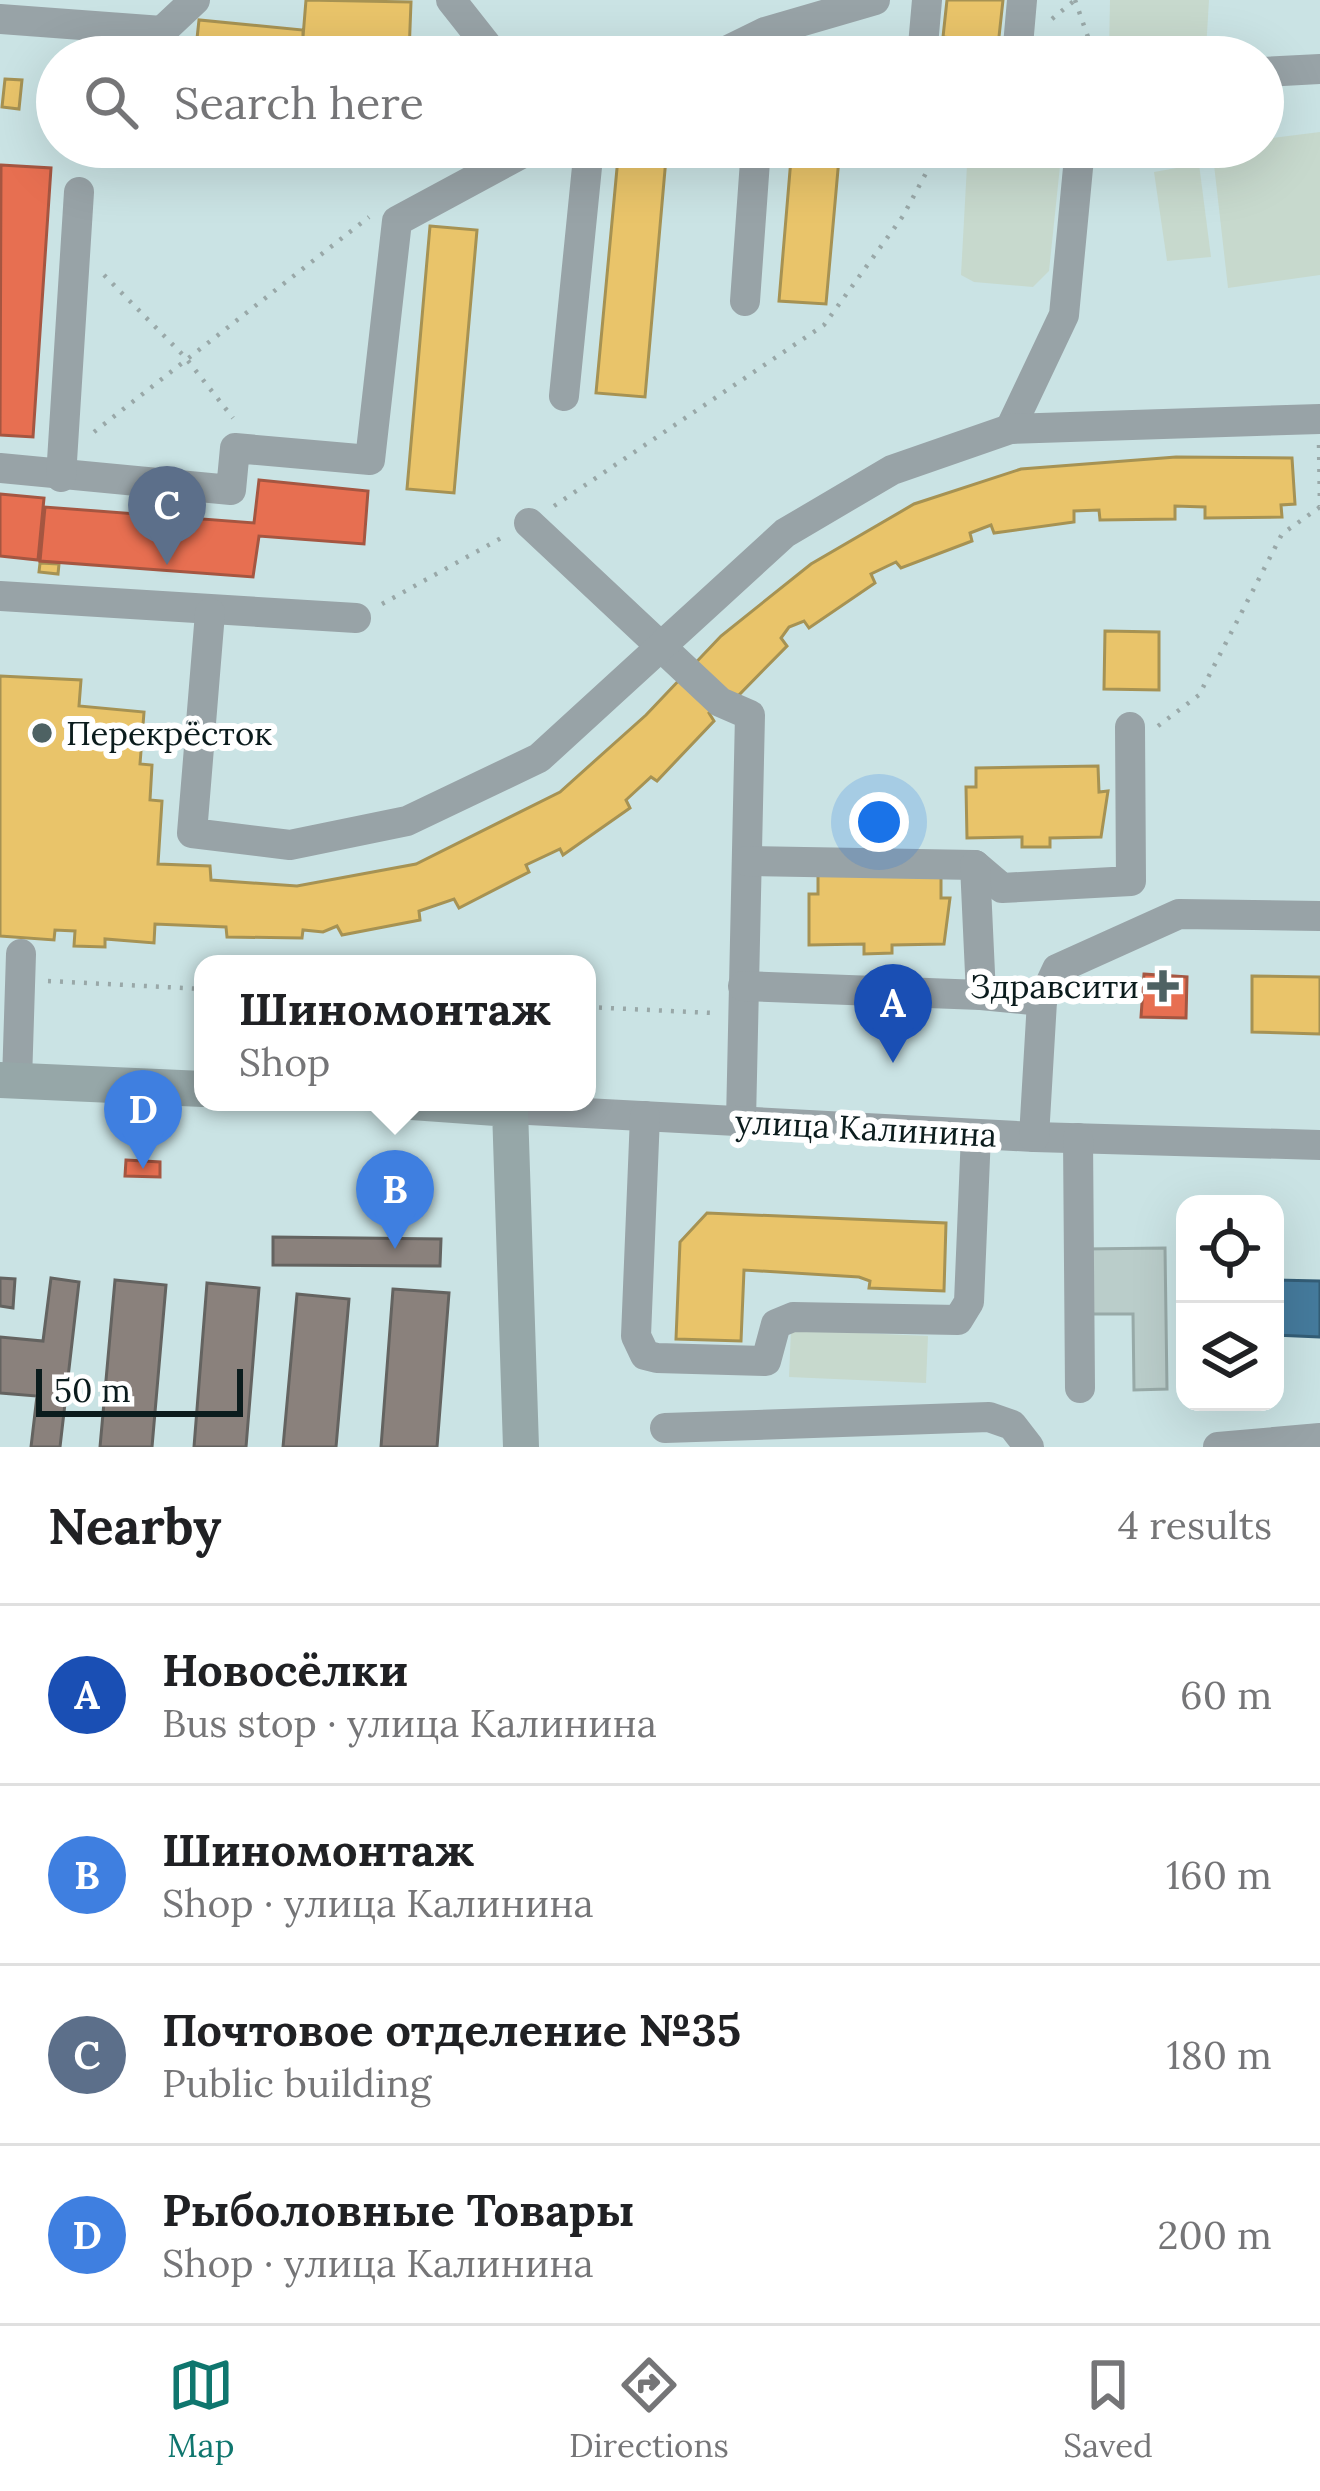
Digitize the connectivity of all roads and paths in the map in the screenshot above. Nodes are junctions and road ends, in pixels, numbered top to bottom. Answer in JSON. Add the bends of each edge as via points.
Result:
{"nodes":[{"id":1,"x":195,"y":0,"type":"edge"},
{"id":2,"x":451,"y":0,"type":"edge"},
{"id":3,"x":875,"y":0,"type":"edge"},
{"id":4,"x":927,"y":0,"type":"edge"},
{"id":5,"x":1022,"y":0,"type":"edge"},
{"id":6,"x":1076,"y":0,"type":"edge"},
{"id":7,"x":106,"y":12,"type":"edge"},
{"id":8,"x":0,"y":19,"type":"edge"},
{"id":9,"x":479,"y":36,"type":"edge"},
{"id":10,"x":784,"y":36,"type":"edge"},
{"id":11,"x":924,"y":36,"type":"edge"},
{"id":12,"x":1019,"y":36,"type":"edge"},
{"id":13,"x":1088,"y":36,"type":"edge"},
{"id":14,"x":1320,"y":69,"type":"edge"},
{"id":15,"x":1284,"y":71,"type":"edge"},
{"id":16,"x":495,"y":168,"type":"edge"},
{"id":17,"x":587,"y":168,"type":"edge"},
{"id":18,"x":754,"y":168,"type":"edge"},
{"id":19,"x":929,"y":168,"type":"edge"},
{"id":20,"x":1078,"y":168,"type":"edge"},
{"id":21,"x":79,"y":192,"type":"dead end"},
{"id":22,"x":375,"y":212,"type":"dead end"},
{"id":23,"x":75,"y":246,"type":"junction"},
{"id":24,"x":745,"y":301,"type":"dead end"},
{"id":25,"x":185,"y":357,"type":"junction"},
{"id":26,"x":564,"y":396,"type":"dead end"},
{"id":27,"x":1319,"y":419,"type":"edge"},
{"id":28,"x":1010,"y":429,"type":"junction"},
{"id":29,"x":259,"y":450,"type":"junction"},
{"id":30,"x":61,"y":467,"type":"junction"},
{"id":31,"x":0,"y":468,"type":"edge"},
{"id":32,"x":1320,"y":506,"type":"edge"},
{"id":33,"x":529,"y":523,"type":"junction"},
{"id":34,"x":0,"y":596,"type":"edge"},
{"id":35,"x":210,"y":613,"type":"junction"},
{"id":36,"x":356,"y":618,"type":"joint"},
{"id":37,"x":657,"y":648,"type":"junction"},
{"id":38,"x":1130,"y":737,"type":"joint"},
{"id":39,"x":746,"y":861,"type":"junction"},
{"id":40,"x":975,"y":865,"type":"junction"},
{"id":41,"x":1320,"y":916,"type":"edge"},
{"id":42,"x":20,"y":967,"type":"joint"},
{"id":43,"x":194,"y":988,"type":"edge"},
{"id":44,"x":981,"y":995,"type":"junction"},
{"id":45,"x":743,"y":1000,"type":"junction"},
{"id":46,"x":1042,"y":1000,"type":"junction"},
{"id":47,"x":596,"y":1007,"type":"edge"},
{"id":48,"x":8,"y":1080,"type":"edge"},
{"id":49,"x":194,"y":1089,"type":"edge"},
{"id":50,"x":510,"y":1111,"type":"edge"},
{"id":51,"x":561,"y":1111,"type":"edge"},
{"id":52,"x":645,"y":1116,"type":"junction"},
{"id":53,"x":741,"y":1121,"type":"junction"},
{"id":54,"x":976,"y":1134,"type":"junction"},
{"id":55,"x":1034,"y":1137,"type":"junction"},
{"id":56,"x":1078,"y":1138,"type":"junction"},
{"id":57,"x":1320,"y":1145,"type":"edge"},
{"id":58,"x":1080,"y":1388,"type":"dead end"},
{"id":59,"x":665,"y":1428,"type":"dead end"},
{"id":60,"x":1320,"y":1438,"type":"edge"},
{"id":61,"x":521,"y":1447,"type":"edge"},
{"id":62,"x":1029,"y":1447,"type":"edge"},
{"id":63,"x":1218,"y":1447,"type":"edge"}],
"edges":[{"from":1,"to":7,"type":"street","via":[[162,31]]},
{"from":2,"to":9,"type":"street"},
{"from":3,"to":10,"type":"street"},
{"from":4,"to":11,"type":"street"},
{"from":5,"to":12,"type":"street"},
{"from":6,"to":13,"type":"path"},
{"from":7,"to":8,"type":"street"},
{"from":14,"to":15,"type":"street"},
{"from":16,"to":29,"type":"street","via":[[397,221],[370,460]]},
{"from":17,"to":26,"type":"street"},
{"from":18,"to":24,"type":"street"},
{"from":19,"to":33,"type":"path","via":[[824,325]]},
{"from":20,"to":28,"type":"street","via":[[1064,315]]},
{"from":21,"to":23,"type":"street"},
{"from":22,"to":25,"type":"path"},
{"from":23,"to":25,"type":"path"},
{"from":23,"to":30,"type":"street"},
{"from":25,"to":29,"type":"path"},
{"from":25,"to":30,"type":"path"},
{"from":27,"to":28,"type":"street"},
{"from":27,"to":32,"type":"path"},
{"from":28,"to":37,"type":"street","via":[[892,470],[785,533]]},
{"from":29,"to":30,"type":"street","via":[[235,448],[231,490]]},
{"from":30,"to":31,"type":"street"},
{"from":32,"to":38,"type":"path","via":[[1282,534],[1199,695]]},
{"from":33,"to":36,"type":"path"},
{"from":33,"to":37,"type":"street"},
{"from":34,"to":35,"type":"street"},
{"from":35,"to":36,"type":"street"},
{"from":35,"to":37,"type":"street","via":[[192,833],[290,845],[407,821],[539,758]]},
{"from":37,"to":39,"type":"street","via":[[720,703],[750,715]]},
{"from":38,"to":40,"type":"street","via":[[1131,881],[1002,888]]},
{"from":39,"to":40,"type":"street"},
{"from":39,"to":45,"type":"street"},
{"from":40,"to":44,"type":"street"},
{"from":41,"to":46,"type":"street","via":[[1179,914],[1057,969]]},
{"from":42,"to":43,"type":"path"},
{"from":42,"to":48,"type":"street"},
{"from":44,"to":45,"type":"street"},
{"from":44,"to":46,"type":"street"},
{"from":45,"to":47,"type":"path"},
{"from":45,"to":53,"type":"street"},
{"from":46,"to":55,"type":"street"},
{"from":48,"to":49,"type":"main road"},
{"from":50,"to":61,"type":"main road"},
{"from":51,"to":52,"type":"street","name":"улица Калинина"},
{"from":52,"to":53,"type":"street","name":"улица Калинина"},
{"from":52,"to":54,"type":"street","via":[[636,1336],[645,1355],[657,1358],[766,1361],[776,1324],[793,1317],[958,1320],[969,1302]]},
{"from":53,"to":54,"type":"street","name":"улица Калинина"},
{"from":54,"to":55,"type":"street","name":"улица Калинина"},
{"from":55,"to":56,"type":"street","name":"улица Калинина"},
{"from":56,"to":57,"type":"street","name":"улица Калинина"},
{"from":56,"to":58,"type":"street"},
{"from":59,"to":62,"type":"street","via":[[989,1417],[1012,1425]]},
{"from":60,"to":63,"type":"street"}]}
